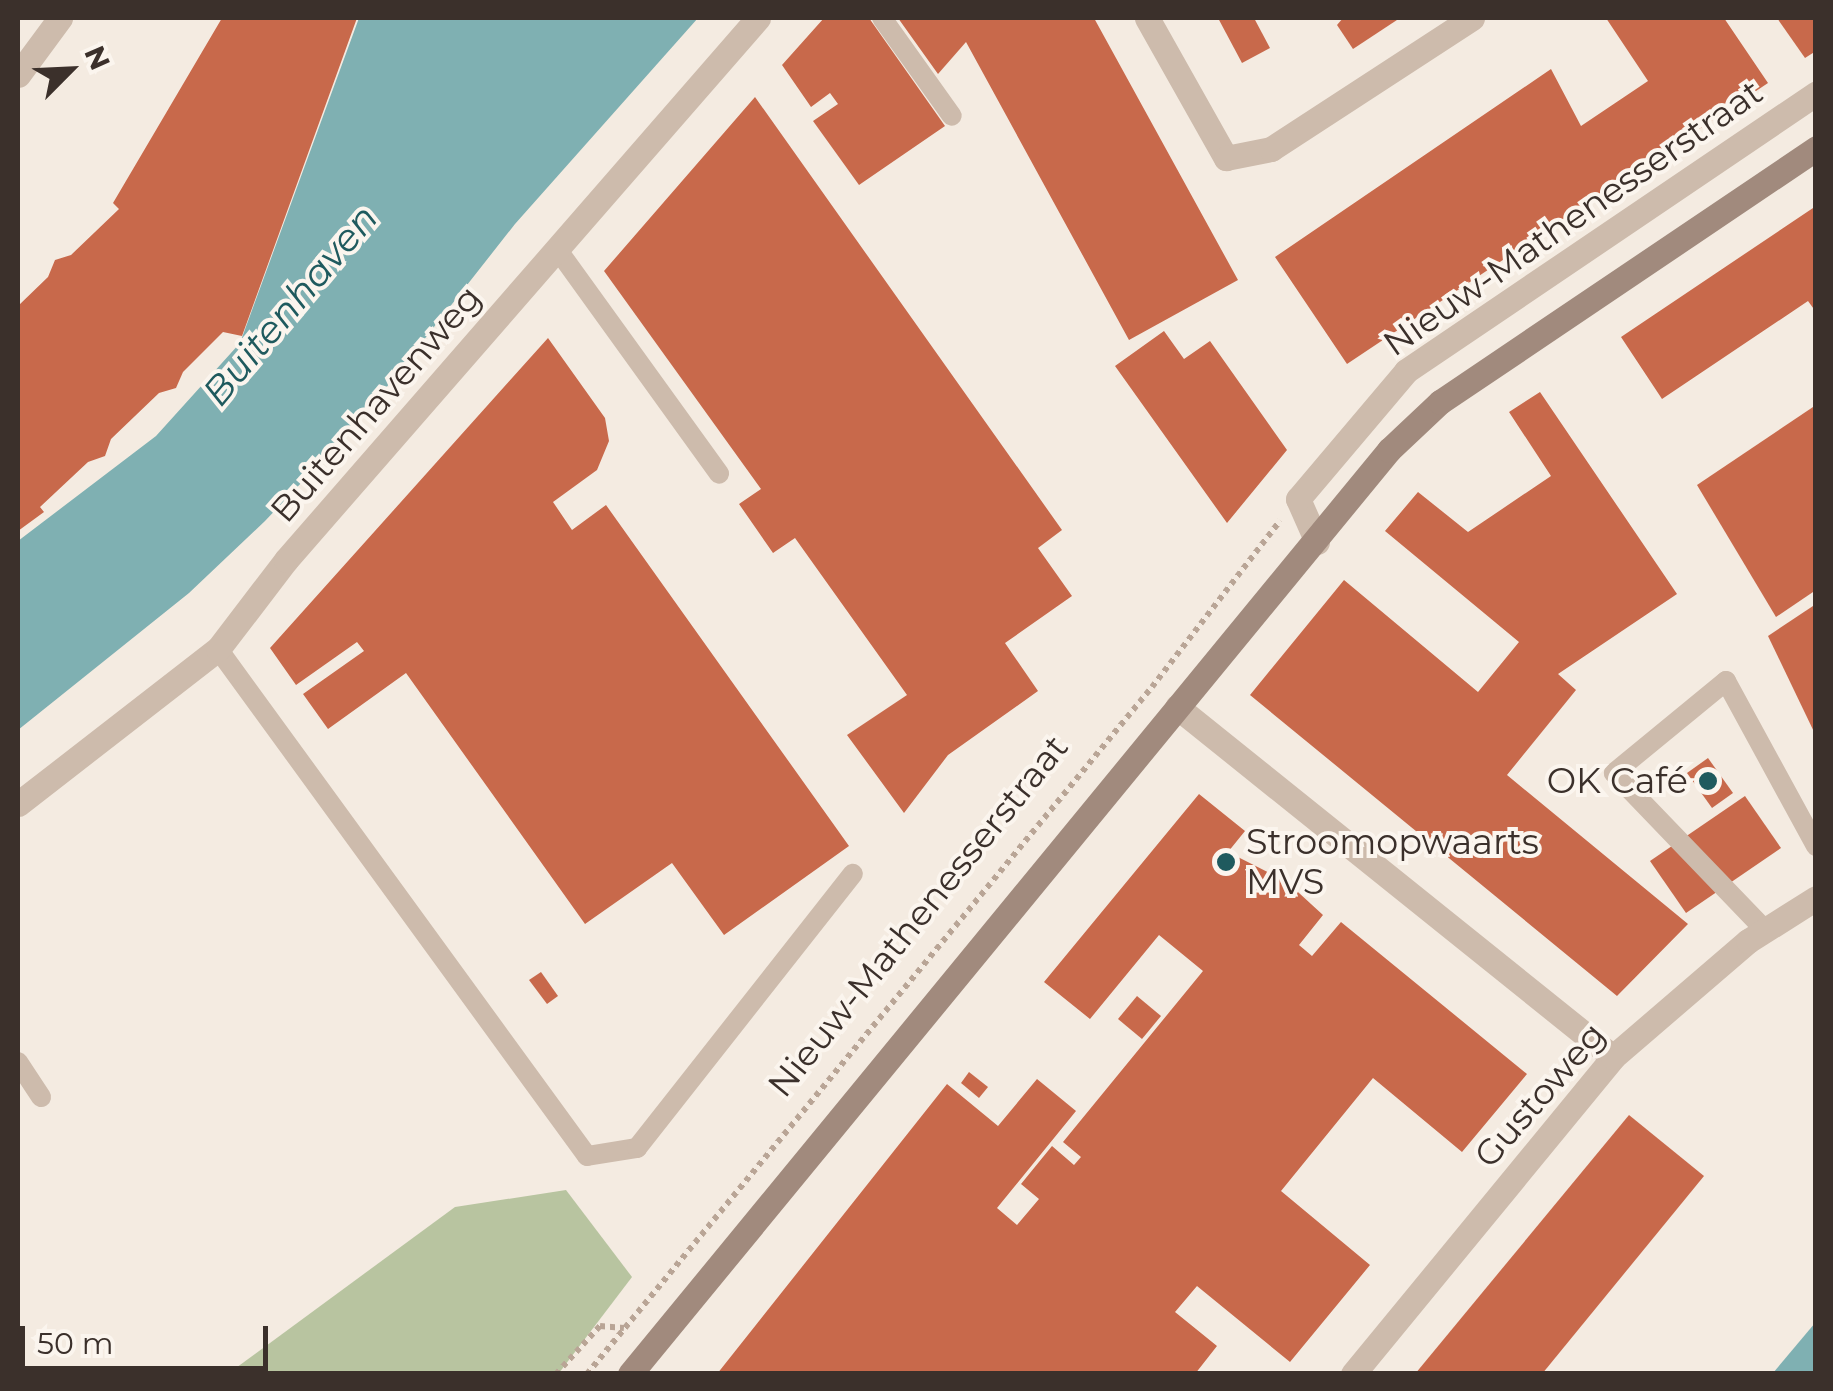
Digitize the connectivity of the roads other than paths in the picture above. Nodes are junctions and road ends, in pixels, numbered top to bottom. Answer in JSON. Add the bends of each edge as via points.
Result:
{"nodes":[{"id":1,"x":60,"y":18,"type":"edge"},
{"id":2,"x":758,"y":18,"type":"edge"},
{"id":3,"x":882,"y":18,"type":"edge"},
{"id":4,"x":1147,"y":18,"type":"edge"},
{"id":5,"x":1472,"y":18,"type":"edge"},
{"id":6,"x":18,"y":75,"type":"edge"},
{"id":7,"x":1816,"y":93,"type":"edge"},
{"id":8,"x":952,"y":116,"type":"dead end"},
{"id":9,"x":1816,"y":148,"type":"edge"},
{"id":10,"x":556,"y":249,"type":"junction"},
{"id":11,"x":719,"y":474,"type":"dead end"},
{"id":12,"x":1316,"y":542,"type":"junction"},
{"id":13,"x":218,"y":650,"type":"junction"},
{"id":14,"x":1176,"y":707,"type":"junction"},
{"id":15,"x":18,"y":804,"type":"edge"},
{"id":16,"x":1816,"y":846,"type":"edge"},
{"id":17,"x":853,"y":874,"type":"dead end"},
{"id":18,"x":1816,"y":898,"type":"edge"},
{"id":19,"x":1765,"y":930,"type":"junction"},
{"id":20,"x":1613,"y":1057,"type":"junction"},
{"id":21,"x":18,"y":1062,"type":"edge"},
{"id":22,"x":40,"y":1096,"type":"dead end"},
{"id":23,"x":630,"y":1374,"type":"edge"},
{"id":24,"x":1353,"y":1374,"type":"edge"}],
"edges":[{"from":1,"to":6,"type":"street"},
{"from":2,"to":10,"type":"street","name":"Buitenhavenweg"},
{"from":3,"to":8,"type":"lane"},
{"from":4,"to":5,"type":"street","via":[[1226,158],[1271,149]]},
{"from":7,"to":12,"type":"street","name":"Nieuw-Mathenesserstraat","via":[[1406,371],[1298,499]]},
{"from":9,"to":12,"type":"street","name":"Nieuw-Mathenesserstraat","via":[[1440,402],[1389,450]]},
{"from":10,"to":11,"type":"lane"},
{"from":10,"to":13,"type":"street","name":"Buitenhavenweg","via":[[286,560]]},
{"from":12,"to":14,"type":"street","name":"Nieuw-Mathenesserstraat"},
{"from":13,"to":15,"type":"street","name":"Buitenhavenweg"},
{"from":13,"to":17,"type":"lane","via":[[586,1156],[638,1148]]},
{"from":14,"to":20,"type":"street"},
{"from":14,"to":23,"type":"street","name":"Nieuw-Mathenesserstraat"},
{"from":16,"to":19,"type":"lane","via":[[1726,680],[1614,773]]},
{"from":18,"to":19,"type":"street","name":"Gustoweg"},
{"from":19,"to":20,"type":"street","name":"Gustoweg"},
{"from":20,"to":24,"type":"street","name":"Gustoweg"},
{"from":21,"to":22,"type":"lane"}]}
